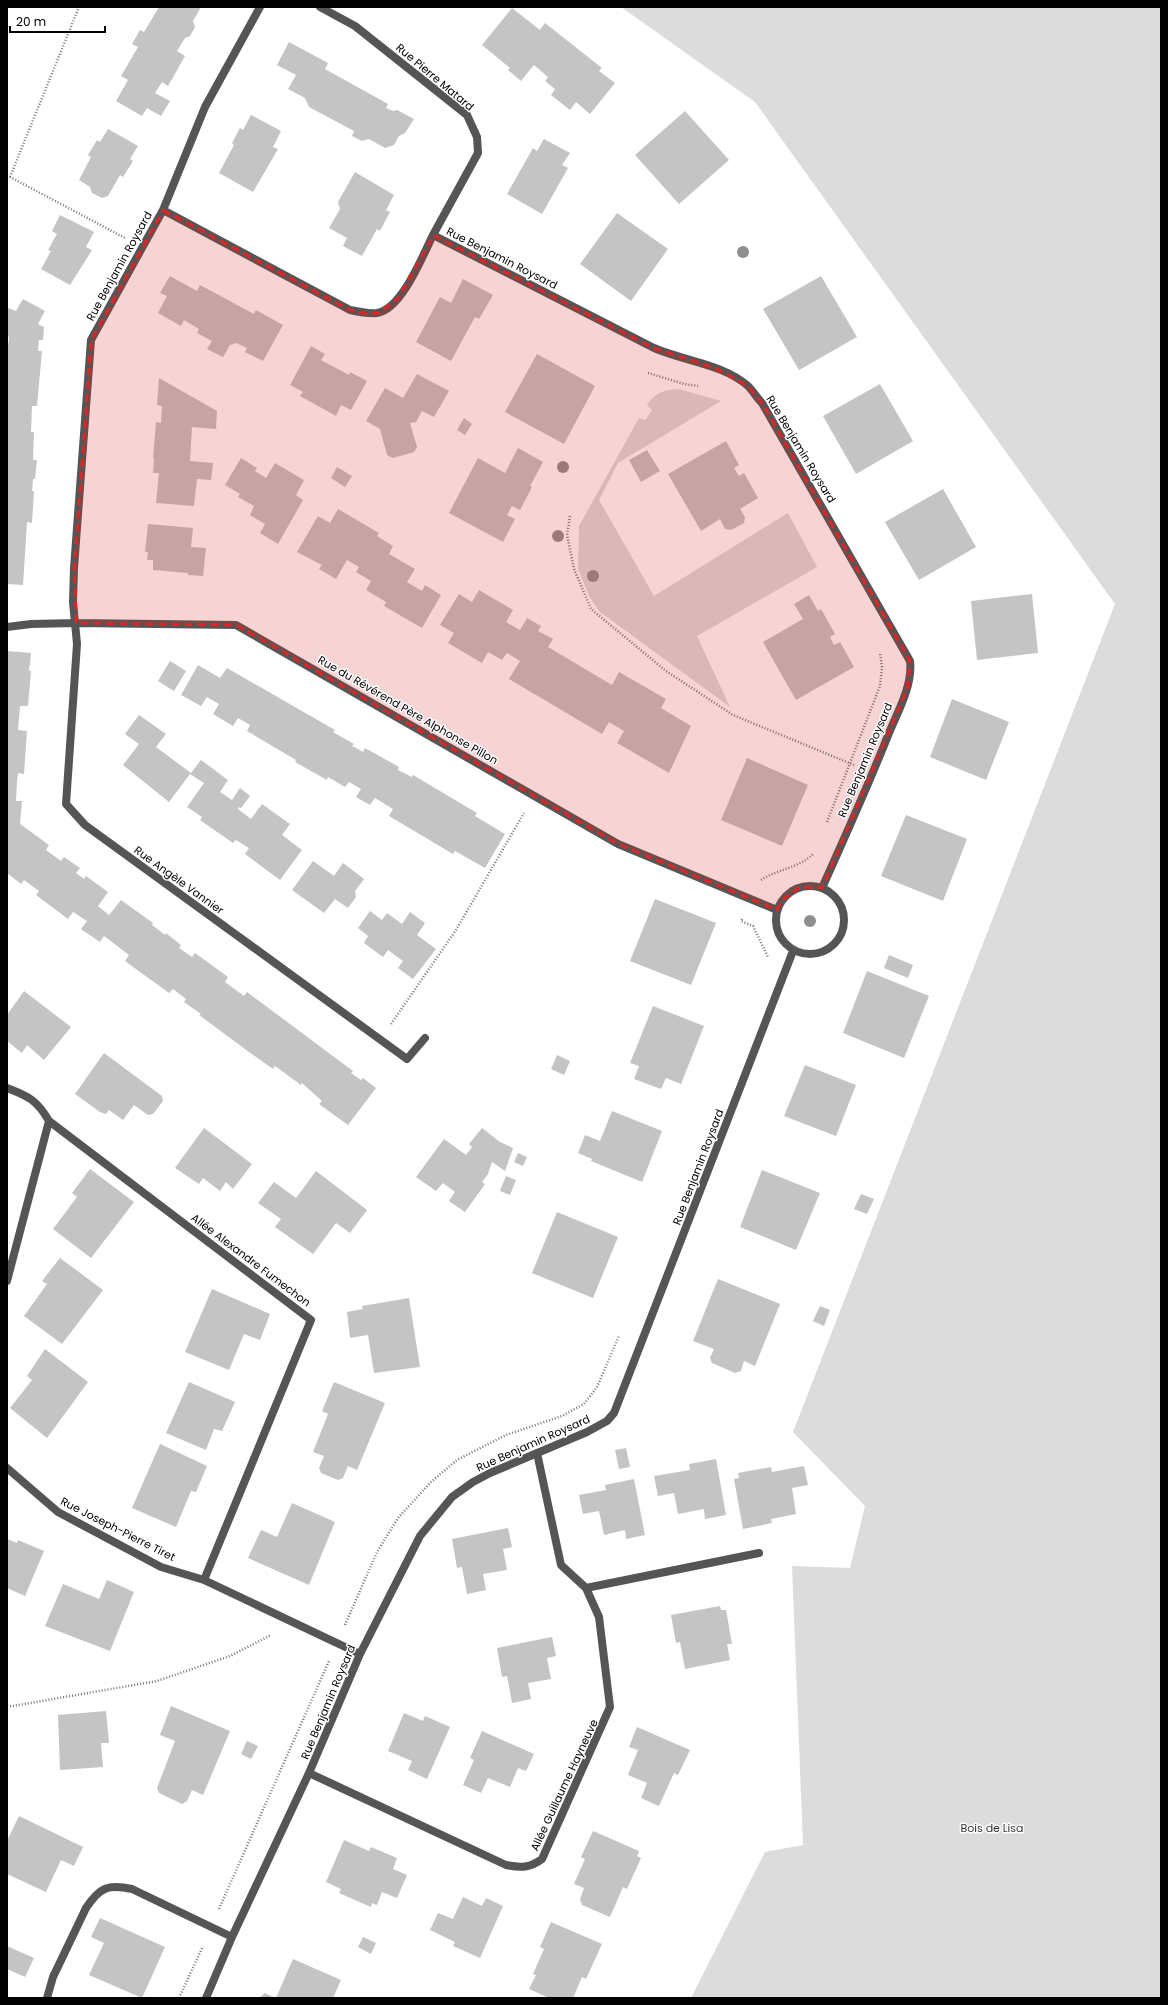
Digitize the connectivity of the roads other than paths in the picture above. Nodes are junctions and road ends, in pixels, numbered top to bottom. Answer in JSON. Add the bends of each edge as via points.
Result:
{"nodes":[{"id":1,"x":260,"y":7,"type":"edge"},
{"id":2,"x":320,"y":7,"type":"edge"},
{"id":3,"x":163,"y":210,"type":"junction"},
{"id":4,"x":433,"y":235,"type":"junction"},
{"id":5,"x":76,"y":623,"type":"junction"},
{"id":6,"x":7,"y":627,"type":"edge"},
{"id":7,"x":822,"y":888,"type":"junction"},
{"id":8,"x":777,"y":910,"type":"junction"},
{"id":9,"x":793,"y":951,"type":"junction"},
{"id":10,"x":425,"y":1038,"type":"dead end"},
{"id":11,"x":7,"y":1088,"type":"edge"},
{"id":12,"x":49,"y":1121,"type":"junction"},
{"id":13,"x":7,"y":1281,"type":"edge"},
{"id":14,"x":537,"y":1453,"type":"junction"},
{"id":15,"x":7,"y":1468,"type":"edge"},
{"id":16,"x":760,"y":1554,"type":"dead end"},
{"id":17,"x":204,"y":1580,"type":"junction"},
{"id":18,"x":586,"y":1588,"type":"junction"},
{"id":19,"x":360,"y":1654,"type":"junction"},
{"id":20,"x":309,"y":1773,"type":"junction"},
{"id":21,"x":232,"y":1937,"type":"junction"},
{"id":22,"x":47,"y":1998,"type":"edge"},
{"id":23,"x":206,"y":1998,"type":"edge"}],
"edges":[{"from":1,"to":3,"type":"street","via":[[205,107]]},
{"from":2,"to":4,"type":"street","name":"Rue Pierre Matard","via":[[355,26],[467,115],[477,137],[478,153]]},
{"from":3,"to":4,"type":"street","name":"Rue Benjamin Roysard","via":[[350,310],[365,313],[378,313],[398,298]]},
{"from":3,"to":5,"type":"street","name":"Rue Benjamin Roysard","via":[[91,340],[74,568],[73,602]]},
{"from":4,"to":7,"type":"street","name":"Rue Benjamin Roysard","via":[[654,348],[684,360],[715,368],[748,386],[762,403],[910,660],[911,671],[907,689]]},
{"from":5,"to":6,"type":"street","name":"Rue du Révérend Père Alphonse Pillon"},
{"from":5,"to":8,"type":"street","name":"Rue du Révérend Père Alphonse Pillon","via":[[236,625],[618,844]]},
{"from":5,"to":10,"type":"street","name":"Rue Angèle Vannier","via":[[77,644],[66,804],[85,825],[407,1059]]},
{"from":7,"to":8,"type":"street","via":[[800,887],[790,892]]},
{"from":7,"to":9,"type":"street","via":[[839,902],[844,924],[841,934],[835,944],[820,952],[804,954]]},
{"from":8,"to":9,"type":"street","via":[[775,922],[778,933]]},
{"from":9,"to":14,"type":"street","name":"Rue Benjamin Roysard","via":[[614,1413],[587,1432]]},
{"from":11,"to":12,"type":"street","name":"Allée Alexandre Fumechon","via":[[28,1095],[41,1107]]},
{"from":12,"to":13,"type":"street"},
{"from":12,"to":17,"type":"street","name":"Allée Alexandre Fumechon","via":[[310,1320]]},
{"from":14,"to":18,"type":"street","name":"Allée Guillaume Hayneuve","via":[[561,1564]]},
{"from":14,"to":19,"type":"street","name":"Rue Benjamin Roysard","via":[[473,1482],[452,1497],[437,1514],[420,1536]]},
{"from":15,"to":17,"type":"street","name":"Rue Joseph-Pierre Tiret","via":[[58,1512],[161,1567]]},
{"from":16,"to":18,"type":"street"},
{"from":17,"to":19,"type":"street","name":"Rue Joseph-Pierre Tiret"},
{"from":18,"to":20,"type":"street","name":"Allée Guillaume Hayneuve","via":[[599,1617],[610,1707],[542,1859],[532,1866],[506,1865]]},
{"from":19,"to":20,"type":"street","name":"Rue Benjamin Roysard"},
{"from":20,"to":21,"type":"street","name":"Rue Benjamin Roysard"},
{"from":21,"to":22,"type":"street","via":[[132,1889],[115,1885],[93,1897],[86,1908],[53,1977]]},
{"from":21,"to":23,"type":"street","name":"Rue Benjamin Roysard"}]}
